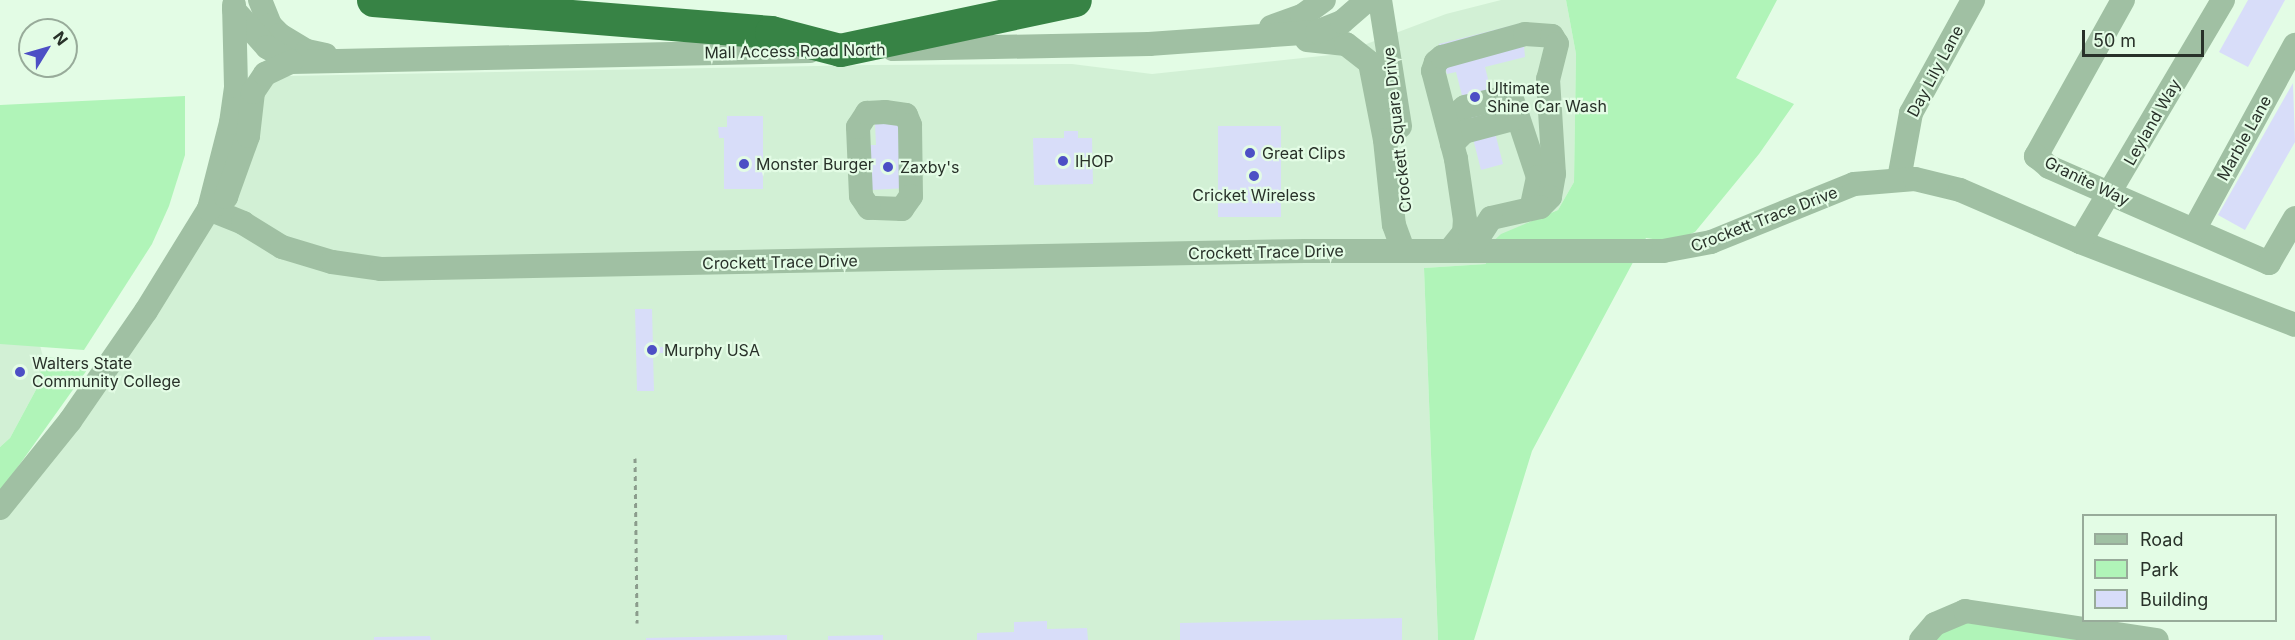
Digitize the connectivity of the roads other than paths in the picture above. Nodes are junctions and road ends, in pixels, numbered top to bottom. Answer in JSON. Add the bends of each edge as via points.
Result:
{"nodes":[{"id":1,"x":260,"y":0,"type":"edge"},
{"id":2,"x":373,"y":0,"type":"edge"},
{"id":3,"x":1075,"y":0,"type":"edge"},
{"id":4,"x":1324,"y":0,"type":"edge"},
{"id":5,"x":1367,"y":0,"type":"edge"},
{"id":6,"x":1380,"y":0,"type":"edge"},
{"id":7,"x":1972,"y":0,"type":"edge"},
{"id":8,"x":2123,"y":0,"type":"edge"},
{"id":9,"x":2223,"y":0,"type":"edge"},
{"id":10,"x":234,"y":5,"type":"edge"},
{"id":11,"x":1235,"y":39,"type":"junction"},
{"id":12,"x":274,"y":41,"type":"junction"},
{"id":13,"x":2295,"y":45,"type":"edge"},
{"id":14,"x":840,"y":50,"type":"junction"},
{"id":15,"x":349,"y":59,"type":"junction"},
{"id":16,"x":291,"y":62,"type":"junction"},
{"id":17,"x":1449,"y":133,"type":"junction"},
{"id":18,"x":1899,"y":179,"type":"junction"},
{"id":19,"x":2110,"y":194,"type":"junction"},
{"id":20,"x":1532,"y":208,"type":"junction"},
{"id":21,"x":209,"y":209,"type":"junction"},
{"id":22,"x":2295,"y":218,"type":"edge"},
{"id":23,"x":2194,"y":230,"type":"junction"},
{"id":24,"x":2080,"y":242,"type":"junction"},
{"id":25,"x":1403,"y":250,"type":"junction"},
{"id":26,"x":1460,"y":250,"type":"junction"},
{"id":27,"x":2295,"y":325,"type":"edge"},
{"id":28,"x":0,"y":508,"type":"edge"},
{"id":29,"x":1921,"y":640,"type":"edge"},
{"id":30,"x":2157,"y":640,"type":"edge"}],
"edges":[{"from":1,"to":12,"type":"street"},
{"from":2,"to":14,"type":"highway","via":[[771,32]]},
{"from":3,"to":14,"type":"highway"},
{"from":4,"to":11,"type":"street","via":[[1302,16]]},
{"from":5,"to":11,"type":"street","name":"Mall Access Road North","via":[[1328,29]]},
{"from":6,"to":25,"type":"street","name":"Crockett Square Drive","via":[[1406,189],[1408,224]]},
{"from":7,"to":18,"type":"street","name":"Day Lily Lane","via":[[1911,113]]},
{"from":8,"to":19,"type":"street","name":"Granite Way","via":[[2036,156],[2049,167]]},
{"from":9,"to":19,"type":"street","name":"Leyland Way"},
{"from":10,"to":12,"type":"street"},
{"from":10,"to":21,"type":"street","via":[[236,48],[231,123]]},
{"from":11,"to":14,"type":"street","name":"Mall Access Road North","via":[[1067,47]]},
{"from":11,"to":25,"type":"street","name":"Crockett Square Drive","via":[[1335,41],[1346,44],[1370,63],[1385,140],[1394,225]]},
{"from":12,"to":15,"type":"street"},
{"from":12,"to":16,"type":"street"},
{"from":13,"to":23,"type":"street","name":"Marble Lane"},
{"from":14,"to":15,"type":"street","name":"Mall Access Road North"},
{"from":15,"to":16,"type":"street","name":"Mall Access Road North"},
{"from":16,"to":21,"type":"street","via":[[271,70],[259,81],[253,92],[248,136],[231,188]]},
{"from":17,"to":20,"type":"street","via":[[1465,107],[1511,96],[1538,177]]},
{"from":17,"to":20,"type":"street","via":[[1433,71],[1442,57],[1525,34],[1552,36],[1557,44],[1548,79],[1554,174],[1550,197],[1540,207]]},
{"from":17,"to":26,"type":"street","via":[[1465,220]]},
{"from":18,"to":24,"type":"street","name":"Crockett Trace Drive","via":[[1929,181],[1960,190]]},
{"from":18,"to":26,"type":"street","name":"Crockett Trace Drive","via":[[1854,184],[1693,248]]},
{"from":19,"to":23,"type":"street","name":"Granite Way"},
{"from":19,"to":24,"type":"street","name":"Leyland Way"},
{"from":20,"to":26,"type":"street","via":[[1491,218]]},
{"from":21,"to":25,"type":"street","name":"Crockett Trace Drive","via":[[243,223],[282,247],[332,262],[381,269]]},
{"from":21,"to":28,"type":"street","via":[[146,311],[70,421]]},
{"from":22,"to":23,"type":"street","name":"Granite Way","via":[[2269,262]]},
{"from":24,"to":27,"type":"street","name":"Crockett Trace Drive"},
{"from":25,"to":26,"type":"street","name":"Crockett Trace Drive"},
{"from":29,"to":30,"type":"street","via":[[1935,624],[1965,610]]}]}
